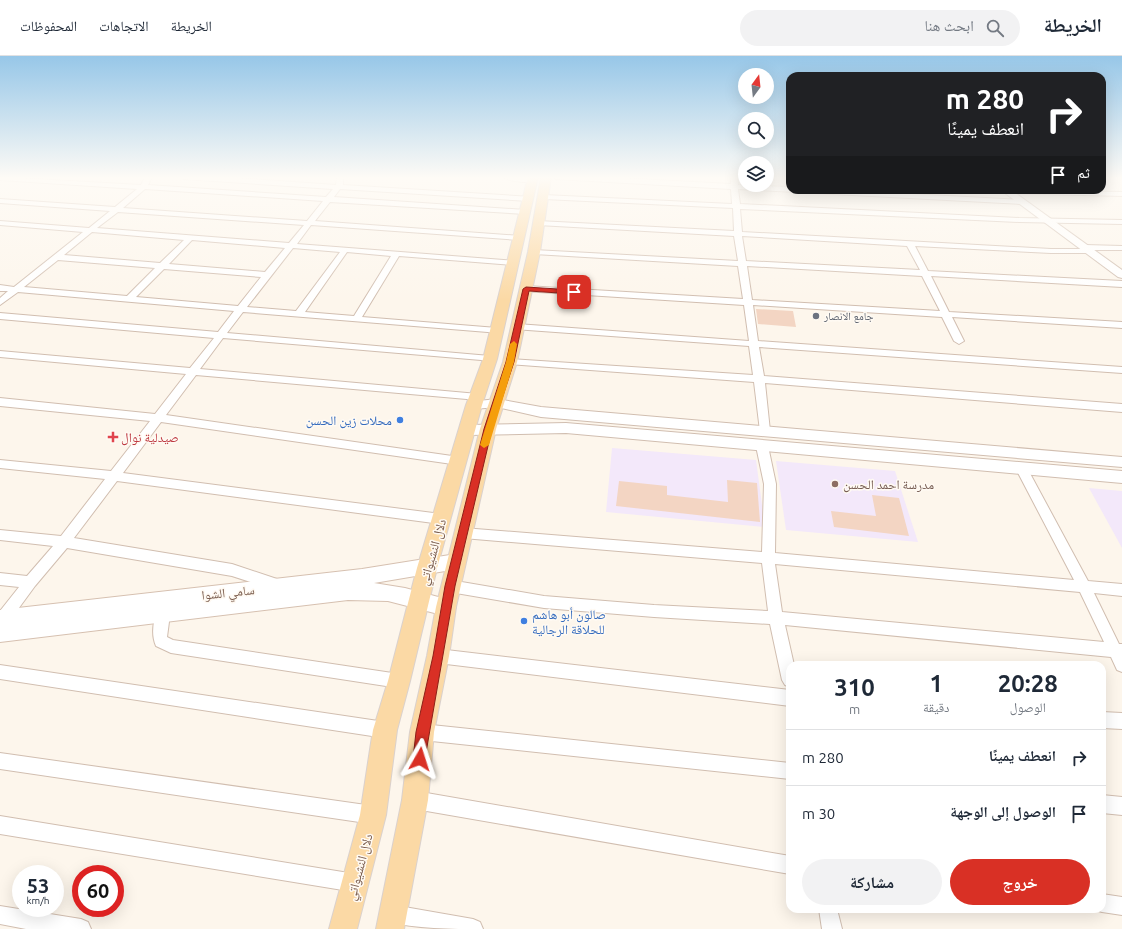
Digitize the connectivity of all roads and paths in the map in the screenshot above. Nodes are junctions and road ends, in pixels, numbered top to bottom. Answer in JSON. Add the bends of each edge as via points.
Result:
{"nodes":[{"id":1,"x":105,"y":218,"type":"edge"},
{"id":2,"x":237,"y":218,"type":"edge"},
{"id":3,"x":314,"y":218,"type":"edge"},
{"id":4,"x":528,"y":218,"type":"edge"},
{"id":5,"x":537,"y":218,"type":"edge"},
{"id":6,"x":663,"y":218,"type":"edge"},
{"id":7,"x":737,"y":218,"type":"edge"},
{"id":8,"x":980,"y":218,"type":"edge"},
{"id":9,"x":1043,"y":218,"type":"edge"},
{"id":10,"x":1047,"y":221,"type":"junction"},
{"id":11,"x":1122,"y":222,"type":"edge"},
{"id":12,"x":0,"y":223,"type":"edge"},
{"id":13,"x":310,"y":223,"type":"junction"},
{"id":14,"x":11,"y":224,"type":"junction"},
{"id":15,"x":90,"y":230,"type":"junction"},
{"id":16,"x":0,"y":231,"type":"edge"},
{"id":17,"x":738,"y":234,"type":"junction"},
{"id":18,"x":190,"y":238,"type":"junction"},
{"id":19,"x":520,"y":238,"type":"junction"},
{"id":20,"x":910,"y":243,"type":"junction"},
{"id":21,"x":291,"y":246,"type":"junction"},
{"id":22,"x":1122,"y":248,"type":"edge"},
{"id":23,"x":1088,"y":249,"type":"junction"},
{"id":24,"x":345,"y":250,"type":"junction"},
{"id":25,"x":534,"y":252,"type":"junction"},
{"id":26,"x":396,"y":254,"type":"junction"},
{"id":27,"x":56,"y":257,"type":"junction"},
{"id":28,"x":514,"y":263,"type":"junction"},
{"id":29,"x":742,"y":264,"type":"junction"},
{"id":30,"x":162,"y":266,"type":"junction"},
{"id":31,"x":268,"y":275,"type":"junction"},
{"id":32,"x":926,"y":275,"type":"junction"},
{"id":33,"x":1122,"y":275,"type":"edge"},
{"id":34,"x":1122,"y":284,"type":"edge"},
{"id":35,"x":0,"y":288,"type":"edge"},
{"id":36,"x":16,"y":289,"type":"junction"},
{"id":37,"x":526,"y":289,"type":"junction"},
{"id":38,"x":129,"y":299,"type":"junction"},
{"id":39,"x":0,"y":302,"type":"edge"},
{"id":40,"x":747,"y":303,"type":"junction"},
{"id":41,"x":242,"y":308,"type":"junction"},
{"id":42,"x":299,"y":313,"type":"junction"},
{"id":43,"x":946,"y":315,"type":"junction"},
{"id":44,"x":0,"y":316,"type":"edge"},
{"id":45,"x":357,"y":318,"type":"junction"},
{"id":46,"x":1122,"y":325,"type":"edge"},
{"id":47,"x":517,"y":327,"type":"junction"},
{"id":48,"x":497,"y":330,"type":"junction"},
{"id":49,"x":221,"y":335,"type":"junction"},
{"id":50,"x":959,"y":340,"type":"dead end"},
{"id":51,"x":755,"y":343,"type":"junction"},
{"id":52,"x":0,"y":354,"type":"edge"},
{"id":53,"x":490,"y":359,"type":"junction"},
{"id":54,"x":510,"y":362,"type":"junction"},
{"id":55,"x":1122,"y":370,"type":"edge"},
{"id":56,"x":195,"y":371,"type":"junction"},
{"id":57,"x":760,"y":379,"type":"junction"},
{"id":58,"x":476,"y":401,"type":"junction"},
{"id":59,"x":0,"y":402,"type":"edge"},
{"id":60,"x":497,"y":403,"type":"junction"},
{"id":61,"x":1122,"y":408,"type":"edge"},
{"id":62,"x":159,"y":418,"type":"junction"},
{"id":63,"x":488,"y":429,"type":"junction"},
{"id":64,"x":468,"y":430,"type":"junction"},
{"id":65,"x":765,"y":431,"type":"junction"},
{"id":66,"x":762,"y":446,"type":"junction"},
{"id":67,"x":459,"y":460,"type":"junction"},
{"id":68,"x":1122,"y":462,"type":"edge"},
{"id":69,"x":0,"y":464,"type":"edge"},
{"id":70,"x":1022,"y":469,"type":"junction"},
{"id":71,"x":114,"y":476,"type":"junction"},
{"id":72,"x":1122,"y":477,"type":"edge"},
{"id":73,"x":441,"y":519,"type":"junction"},
{"id":74,"x":463,"y":533,"type":"junction"},
{"id":75,"x":0,"y":534,"type":"edge"},
{"id":76,"x":64,"y":542,"type":"junction"},
{"id":77,"x":768,"y":558,"type":"junction"},
{"id":78,"x":456,"y":562,"type":"junction"},
{"id":79,"x":427,"y":568,"type":"junction"},
{"id":80,"x":0,"y":579,"type":"edge"},
{"id":81,"x":30,"y":582,"type":"junction"},
{"id":82,"x":280,"y":586,"type":"junction"},
{"id":83,"x":450,"y":586,"type":"junction"},
{"id":84,"x":1084,"y":586,"type":"junction"},
{"id":85,"x":1122,"y":590,"type":"edge"},
{"id":86,"x":419,"y":599,"type":"junction"},
{"id":87,"x":446,"y":607,"type":"junction"},
{"id":88,"x":163,"y":614,"type":"junction"},
{"id":89,"x":776,"y":618,"type":"junction"},
{"id":90,"x":1,"y":623,"type":"edge"},
{"id":91,"x":1118,"y":651,"type":"edge"},
{"id":92,"x":438,"y":656,"type":"junction"},
{"id":93,"x":786,"y":662,"type":"edge"},
{"id":94,"x":1122,"y":665,"type":"edge"},
{"id":95,"x":0,"y":672,"type":"edge"},
{"id":96,"x":399,"y":681,"type":"junction"},
{"id":97,"x":786,"y":698,"type":"edge"},
{"id":98,"x":1106,"y":720,"type":"edge"},
{"id":99,"x":1122,"y":721,"type":"edge"},
{"id":100,"x":385,"y":730,"type":"junction"},
{"id":101,"x":422,"y":732,"type":"junction"},
{"id":102,"x":0,"y":761,"type":"edge"},
{"id":103,"x":786,"y":771,"type":"edge"},
{"id":104,"x":415,"y":800,"type":"junction"},
{"id":105,"x":1106,"y":804,"type":"edge"},
{"id":106,"x":1122,"y":806,"type":"edge"},
{"id":107,"x":373,"y":815,"type":"junction"},
{"id":108,"x":0,"y":826,"type":"edge"},
{"id":109,"x":786,"y":864,"type":"edge"},
{"id":110,"x":355,"y":883,"type":"junction"},
{"id":111,"x":1106,"y":904,"type":"edge"},
{"id":112,"x":1122,"y":906,"type":"edge"},
{"id":113,"x":829,"y":913,"type":"edge"},
{"id":114,"x":0,"y":915,"type":"edge"},
{"id":115,"x":392,"y":921,"type":"edge"},
{"id":116,"x":81,"y":929,"type":"edge"},
{"id":117,"x":343,"y":929,"type":"edge"},
{"id":118,"x":473,"y":929,"type":"edge"},
{"id":119,"x":832,"y":929,"type":"edge"}],
"edges":[{"from":1,"to":15,"type":"street"},
{"from":2,"to":13,"type":"street"},
{"from":3,"to":13,"type":"street"},
{"from":4,"to":19,"type":"main road","name":"دلال النشيواتي"},
{"from":5,"to":25,"type":"main road","name":"دلال النشيواتي"},
{"from":6,"to":17,"type":"street"},
{"from":7,"to":17,"type":"street"},
{"from":8,"to":10,"type":"street"},
{"from":9,"to":10,"type":"street"},
{"from":10,"to":11,"type":"street"},
{"from":10,"to":23,"type":"street"},
{"from":12,"to":14,"type":"street"},
{"from":13,"to":19,"type":"street"},
{"from":13,"to":21,"type":"street"},
{"from":14,"to":15,"type":"street"},
{"from":14,"to":16,"type":"street"},
{"from":15,"to":18,"type":"street"},
{"from":15,"to":27,"type":"street"},
{"from":17,"to":20,"type":"street"},
{"from":17,"to":29,"type":"street"},
{"from":18,"to":21,"type":"street"},
{"from":18,"to":30,"type":"street"},
{"from":19,"to":28,"type":"main road","name":"دلال النشيواتي"},
{"from":20,"to":23,"type":"street"},
{"from":20,"to":32,"type":"street"},
{"from":21,"to":24,"type":"street"},
{"from":21,"to":31,"type":"street"},
{"from":22,"to":23,"type":"street"},
{"from":23,"to":33,"type":"street"},
{"from":24,"to":26,"type":"street"},
{"from":24,"to":42,"type":"street"},
{"from":25,"to":29,"type":"street"},
{"from":25,"to":37,"type":"main road","name":"دلال النشيواتي"},
{"from":26,"to":28,"type":"street"},
{"from":26,"to":45,"type":"street"},
{"from":27,"to":30,"type":"street"},
{"from":27,"to":36,"type":"street"},
{"from":28,"to":48,"type":"main road","name":"دلال النشيواتي"},
{"from":29,"to":32,"type":"street"},
{"from":29,"to":40,"type":"street"},
{"from":30,"to":31,"type":"street"},
{"from":30,"to":38,"type":"street"},
{"from":31,"to":41,"type":"street"},
{"from":32,"to":34,"type":"street"},
{"from":32,"to":43,"type":"street"},
{"from":35,"to":36,"type":"street"},
{"from":36,"to":38,"type":"street"},
{"from":36,"to":39,"type":"street"},
{"from":37,"to":40,"type":"street"},
{"from":37,"to":47,"type":"main road","name":"دلال النشيواتي"},
{"from":38,"to":41,"type":"street"},
{"from":40,"to":43,"type":"street"},
{"from":40,"to":51,"type":"street"},
{"from":41,"to":42,"type":"street"},
{"from":41,"to":49,"type":"street"},
{"from":42,"to":45,"type":"street"},
{"from":43,"to":46,"type":"street"},
{"from":43,"to":50,"type":"street"},
{"from":44,"to":49,"type":"street"},
{"from":45,"to":48,"type":"street"},
{"from":47,"to":51,"type":"street"},
{"from":47,"to":54,"type":"main road","name":"دلال النشيواتي"},
{"from":48,"to":53,"type":"main road","name":"دلال النشيواتي"},
{"from":49,"to":53,"type":"street"},
{"from":49,"to":56,"type":"street"},
{"from":51,"to":55,"type":"street"},
{"from":51,"to":57,"type":"street"},
{"from":52,"to":56,"type":"street"},
{"from":53,"to":58,"type":"main road","name":"دلال النشيواتي"},
{"from":54,"to":57,"type":"street"},
{"from":54,"to":60,"type":"main road","name":"دلال النشيواتي"},
{"from":56,"to":58,"type":"street"},
{"from":56,"to":62,"type":"street"},
{"from":57,"to":61,"type":"street"},
{"from":57,"to":65,"type":"street"},
{"from":58,"to":60,"type":"street"},
{"from":58,"to":64,"type":"main road","name":"دلال النشيواتي"},
{"from":59,"to":62,"type":"street"},
{"from":60,"to":63,"type":"main road","name":"دلال النشيواتي"},
{"from":60,"to":65,"type":"street","via":[[542,412]]},
{"from":62,"to":67,"type":"street"},
{"from":62,"to":71,"type":"street"},
{"from":63,"to":64,"type":"street"},
{"from":63,"to":66,"type":"street","via":[[566,428]]},
{"from":63,"to":74,"type":"main road","name":"دلال النشيواتي"},
{"from":64,"to":67,"type":"main road","name":"دلال النشيواتي"},
{"from":65,"to":68,"type":"street"},
{"from":66,"to":70,"type":"street"},
{"from":66,"to":77,"type":"street","via":[[770,484]]},
{"from":67,"to":73,"type":"main road","name":"دلال النشيواتي"},
{"from":69,"to":71,"type":"street"},
{"from":70,"to":72,"type":"street"},
{"from":70,"to":84,"type":"street"},
{"from":71,"to":73,"type":"street"},
{"from":71,"to":76,"type":"street"},
{"from":73,"to":79,"type":"main road","name":"دلال النشيواتي"},
{"from":74,"to":77,"type":"street"},
{"from":74,"to":78,"type":"main road","name":"دلال النشيواتي"},
{"from":75,"to":76,"type":"street"},
{"from":76,"to":81,"type":"street"},
{"from":76,"to":82,"type":"street","via":[[232,570]]},
{"from":77,"to":84,"type":"street"},
{"from":77,"to":89,"type":"street"},
{"from":78,"to":79,"type":"main road","name":"سامي الشوا"},
{"from":78,"to":83,"type":"main road","name":"دلال النشيواتي"},
{"from":79,"to":82,"type":"main road","name":"سامي الشوا","via":[[362,578]]},
{"from":79,"to":86,"type":"main road","name":"دلال النشيواتي"},
{"from":80,"to":81,"type":"street"},
{"from":81,"to":90,"type":"street"},
{"from":82,"to":90,"type":"main road","name":"سامي الشوا","via":[[86,608]]},
{"from":83,"to":87,"type":"main road","name":"دلال النشيواتي"},
{"from":83,"to":89,"type":"street","via":[[544,602]]},
{"from":84,"to":85,"type":"street"},
{"from":84,"to":91,"type":"street"},
{"from":86,"to":87,"type":"main road","name":"سامي الشوا"},
{"from":86,"to":88,"type":"main road","name":"سامي الشوا","via":[[380,592],[364,592],[315,595]]},
{"from":86,"to":96,"type":"main road","name":"دلال النشيواتي"},
{"from":87,"to":92,"type":"main road","name":"دلال النشيواتي"},
{"from":88,"to":90,"type":"main road","name":"سامي الشوا"},
{"from":88,"to":96,"type":"street","via":[[160,637],[171,646]]},
{"from":89,"to":91,"type":"street"},
{"from":89,"to":93,"type":"street"},
{"from":91,"to":94,"type":"street"},
{"from":92,"to":97,"type":"street"},
{"from":92,"to":101,"type":"main road","name":"دلال النشيواتي"},
{"from":95,"to":100,"type":"street"},
{"from":96,"to":100,"type":"main road","name":"دلال النشيواتي"},
{"from":98,"to":99,"type":"street"},
{"from":100,"to":107,"type":"main road","name":"دلال النشيواتي"},
{"from":101,"to":103,"type":"street"},
{"from":101,"to":104,"type":"main road","name":"دلال النشيواتي"},
{"from":102,"to":107,"type":"street"},
{"from":104,"to":109,"type":"street"},
{"from":104,"to":115,"type":"main road","name":"دلال النشيواتي"},
{"from":105,"to":106,"type":"street"},
{"from":107,"to":110,"type":"main road","name":"دلال النشيواتي"},
{"from":108,"to":110,"type":"street"},
{"from":110,"to":117,"type":"main road","name":"دلال النشيواتي"},
{"from":111,"to":112,"type":"street"},
{"from":113,"to":119,"type":"street"},
{"from":114,"to":116,"type":"street"},
{"from":115,"to":118,"type":"street"}]}
